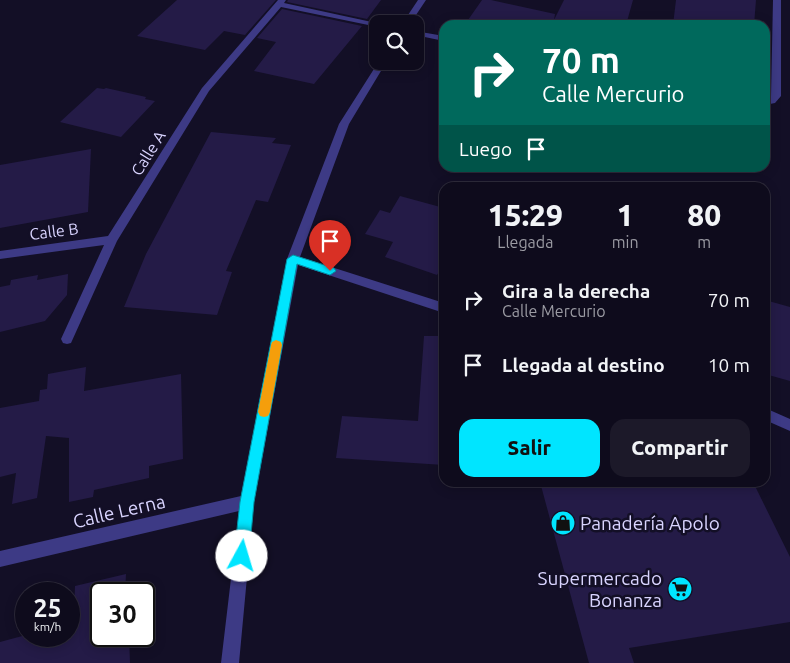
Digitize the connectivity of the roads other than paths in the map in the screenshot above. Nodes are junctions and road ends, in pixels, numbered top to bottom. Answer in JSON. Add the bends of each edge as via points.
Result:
{"nodes":[{"id":1,"x":422,"y":0,"type":"edge"},
{"id":2,"x":777,"y":0,"type":"edge"},
{"id":3,"x":281,"y":2,"type":"edge"},
{"id":4,"x":412,"y":15,"type":"edge"},
{"id":5,"x":369,"y":23,"type":"edge"},
{"id":6,"x":424,"y":35,"type":"edge"},
{"id":7,"x":439,"y":38,"type":"edge"},
{"id":8,"x":377,"y":70,"type":"edge"},
{"id":9,"x":770,"y":101,"type":"edge"},
{"id":10,"x":112,"y":240,"type":"junction"},
{"id":11,"x":0,"y":255,"type":"edge"},
{"id":12,"x":293,"y":259,"type":"junction"},
{"id":13,"x":439,"y":306,"type":"edge"},
{"id":14,"x":67,"y":339,"type":"dead end"},
{"id":15,"x":770,"y":416,"type":"edge"},
{"id":16,"x":790,"y":425,"type":"edge"},
{"id":17,"x":247,"y":502,"type":"junction"},
{"id":18,"x":0,"y":559,"type":"edge"},
{"id":19,"x":230,"y":663,"type":"edge"}],
"edges":[{"from":1,"to":4,"type":"street"},
{"from":2,"to":9,"type":"street","via":[[776,96]]},
{"from":3,"to":5,"type":"street"},
{"from":3,"to":10,"type":"street","name":"Calle A","via":[[205,90]]},
{"from":6,"to":7,"type":"street"},
{"from":8,"to":12,"type":"street","via":[[344,124]]},
{"from":10,"to":11,"type":"street","name":"Calle B"},
{"from":10,"to":14,"type":"street","name":"Calle A"},
{"from":12,"to":13,"type":"street"},
{"from":12,"to":17,"type":"street"},
{"from":15,"to":16,"type":"street"},
{"from":17,"to":18,"type":"street","name":"Calle Lerna"},
{"from":17,"to":19,"type":"street"}]}
